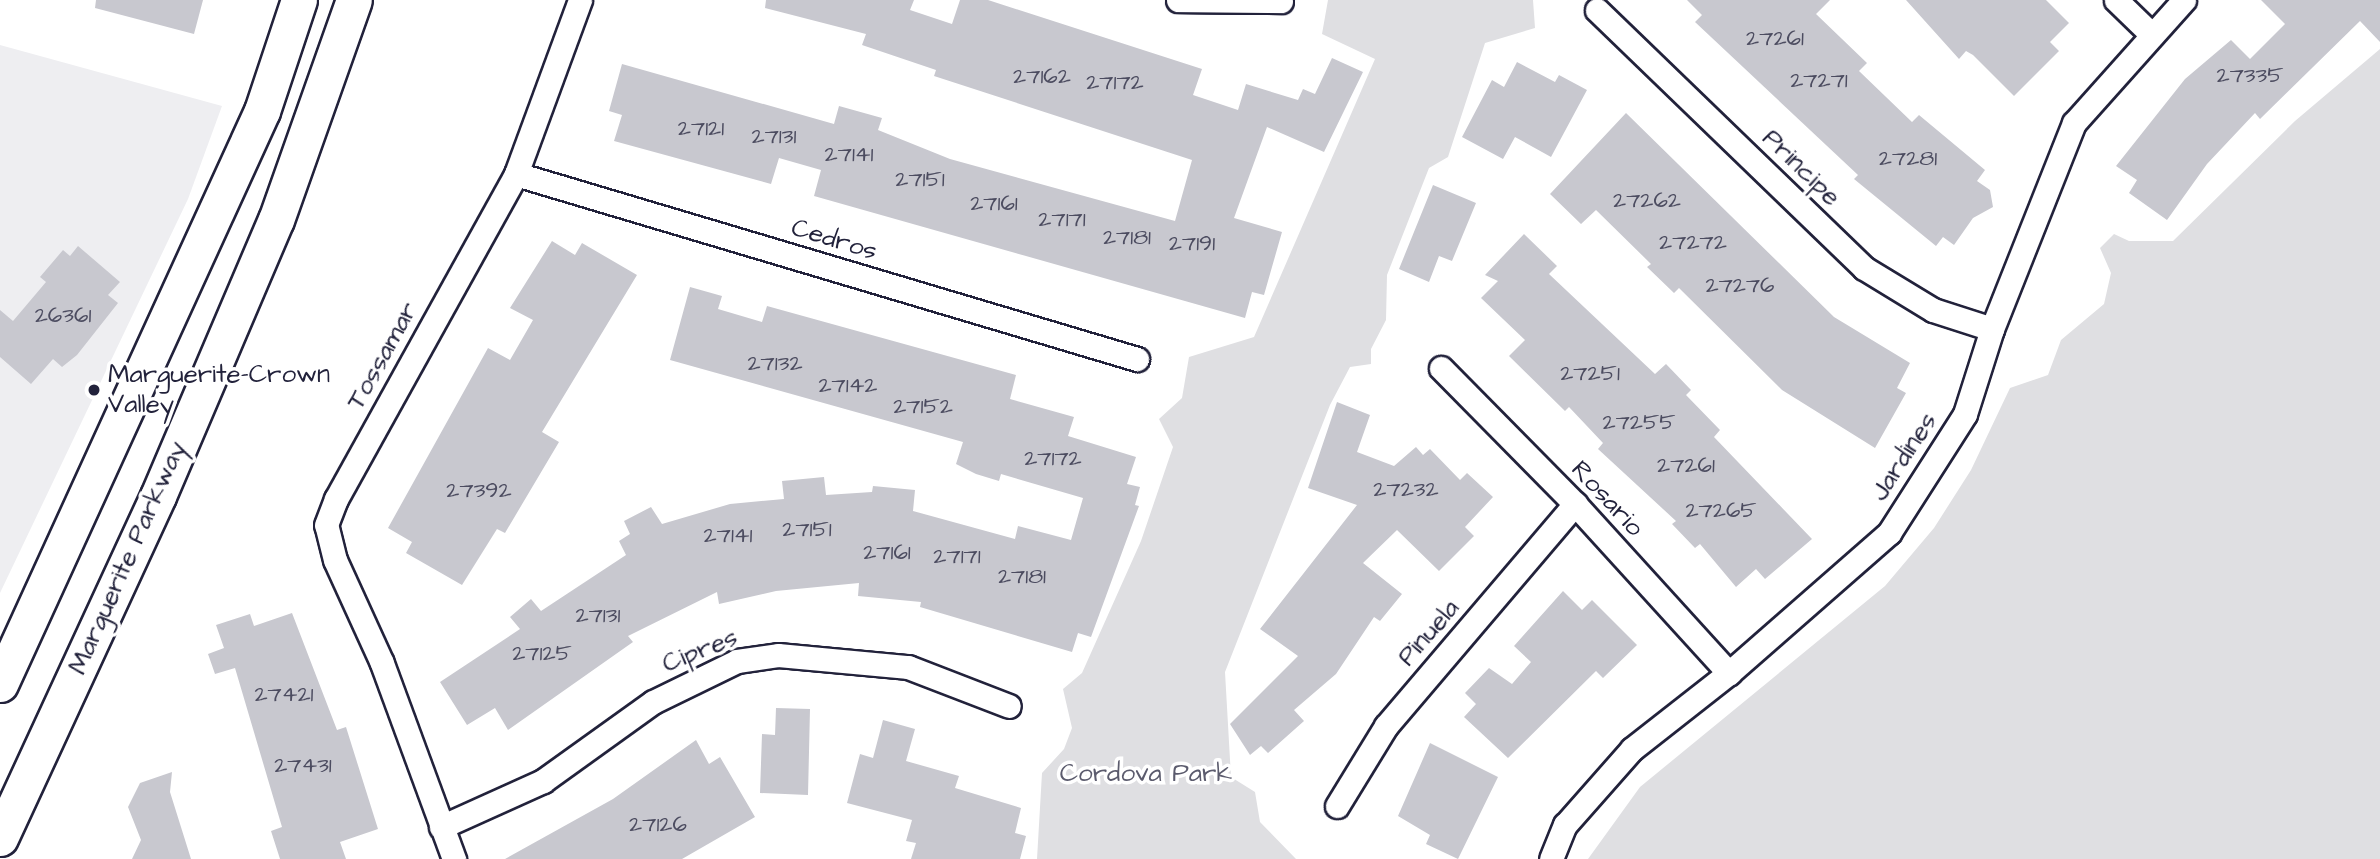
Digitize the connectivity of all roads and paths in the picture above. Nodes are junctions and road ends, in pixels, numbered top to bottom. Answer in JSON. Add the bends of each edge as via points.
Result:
{"nodes":[{"id":1,"x":299,"y":0,"type":"edge"},
{"id":2,"x":354,"y":0,"type":"edge"},
{"id":3,"x":580,"y":0,"type":"edge"},
{"id":4,"x":1178,"y":0,"type":"edge"},
{"id":5,"x":2116,"y":0,"type":"edge"},
{"id":6,"x":2184,"y":0,"type":"edge"},
{"id":7,"x":1281,"y":1,"type":"edge"},
{"id":8,"x":1597,"y":10,"type":"dead end"},
{"id":9,"x":2150,"y":33,"type":"junction"},
{"id":10,"x":516,"y":174,"type":"junction"},
{"id":11,"x":1992,"y":330,"type":"junction"},
{"id":12,"x":1137,"y":359,"type":"dead end"},
{"id":13,"x":1441,"y":369,"type":"dead end"},
{"id":14,"x":1575,"y":505,"type":"junction"},
{"id":15,"x":1728,"y":673,"type":"junction"},
{"id":16,"x":0,"y":684,"type":"edge"},
{"id":17,"x":1009,"y":706,"type":"dead end"},
{"id":18,"x":1337,"y":806,"type":"dead end"},
{"id":19,"x":441,"y":827,"type":"junction"},
{"id":20,"x":0,"y":838,"type":"edge"},
{"id":21,"x":454,"y":859,"type":"edge"},
{"id":22,"x":1551,"y":859,"type":"edge"}],
"edges":[{"from":1,"to":16,"type":"main road","via":[[262,111]]},
{"from":2,"to":20,"type":"main road","name":"Marguerite Parkway","via":[[276,220],[158,496]]},
{"from":3,"to":10,"type":"street","name":"Tossamar"},
{"from":4,"to":7,"type":"street"},
{"from":5,"to":9,"type":"street"},
{"from":6,"to":9,"type":"street","name":"Jardines"},
{"from":8,"to":11,"type":"street","name":"Principe","via":[[1864,268],[1933,310]]},
{"from":9,"to":11,"type":"street","name":"Jardines","via":[[2074,123]]},
{"from":10,"to":12,"type":"street","name":"Cedros"},
{"from":10,"to":19,"type":"street","name":"Tossamar","via":[[335,499],[326,525],[335,560],[382,663]]},
{"from":11,"to":15,"type":"street","name":"Jardines","via":[[1965,414],[1889,533]]},
{"from":13,"to":14,"type":"street","name":"Rosario"},
{"from":14,"to":15,"type":"street","name":"Rosario"},
{"from":14,"to":18,"type":"street","name":"Pinuela","via":[[1385,726]]},
{"from":15,"to":22,"type":"street","name":"Jardines","via":[[1632,749],[1564,825]]},
{"from":17,"to":19,"type":"street","name":"Cipres","via":[[908,667],[790,655],[737,661],[653,702],[542,781]]},
{"from":19,"to":21,"type":"street","name":"Tossamar"}]}
